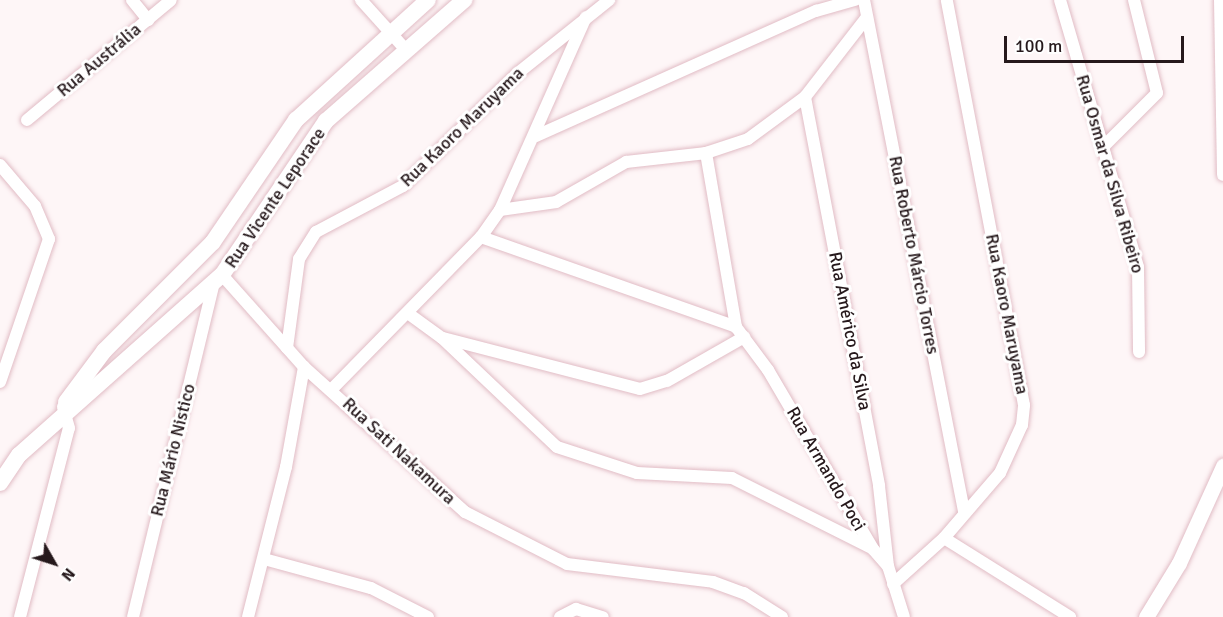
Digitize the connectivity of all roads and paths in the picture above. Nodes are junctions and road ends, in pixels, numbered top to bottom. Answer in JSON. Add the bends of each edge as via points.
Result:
{"nodes":[{"id":1,"x":132,"y":0,"type":"edge"},
{"id":2,"x":171,"y":0,"type":"edge"},
{"id":3,"x":361,"y":0,"type":"edge"},
{"id":4,"x":428,"y":0,"type":"edge"},
{"id":5,"x":464,"y":0,"type":"edge"},
{"id":6,"x":609,"y":0,"type":"edge"},
{"id":7,"x":855,"y":0,"type":"edge"},
{"id":8,"x":864,"y":0,"type":"edge"},
{"id":9,"x":947,"y":0,"type":"edge"},
{"id":10,"x":1060,"y":0,"type":"edge"},
{"id":11,"x":1134,"y":0,"type":"edge"},
{"id":12,"x":1220,"y":0,"type":"edge"},
{"id":13,"x":587,"y":15,"type":"junction"},
{"id":14,"x":867,"y":17,"type":"junction"},
{"id":15,"x":148,"y":20,"type":"junction"},
{"id":16,"x":390,"y":32,"type":"junction"},
{"id":17,"x":406,"y":50,"type":"junction"},
{"id":18,"x":806,"y":96,"type":"junction"},
{"id":19,"x":27,"y":120,"type":"dead end"},
{"id":20,"x":536,"y":136,"type":"junction"},
{"id":21,"x":1104,"y":146,"type":"junction"},
{"id":22,"x":705,"y":153,"type":"junction"},
{"id":23,"x":0,"y":165,"type":"edge"},
{"id":24,"x":1223,"y":175,"type":"edge"},
{"id":25,"x":500,"y":210,"type":"junction"},
{"id":26,"x":481,"y":237,"type":"junction"},
{"id":27,"x":218,"y":279,"type":"junction"},
{"id":28,"x":409,"y":314,"type":"junction"},
{"id":29,"x":736,"y":327,"type":"junction"},
{"id":30,"x":744,"y":337,"type":"junction"},
{"id":31,"x":442,"y":338,"type":"junction"},
{"id":32,"x":287,"y":348,"type":"junction"},
{"id":33,"x":481,"y":348,"type":"junction"},
{"id":34,"x":104,"y":351,"type":"junction"},
{"id":35,"x":1139,"y":352,"type":"dead end"},
{"id":36,"x":304,"y":367,"type":"junction"},
{"id":37,"x":118,"y":368,"type":"junction"},
{"id":38,"x":474,"y":369,"type":"junction"},
{"id":39,"x":0,"y":382,"type":"edge"},
{"id":40,"x":332,"y":388,"type":"junction"},
{"id":41,"x":65,"y":410,"type":"junction"},
{"id":42,"x":1223,"y":466,"type":"edge"},
{"id":43,"x":2,"y":469,"type":"edge"},
{"id":44,"x":1218,"y":483,"type":"edge"},
{"id":45,"x":964,"y":511,"type":"junction"},
{"id":46,"x":944,"y":538,"type":"junction"},
{"id":47,"x":873,"y":549,"type":"junction"},
{"id":48,"x":264,"y":559,"type":"junction"},
{"id":49,"x":888,"y":566,"type":"junction"},
{"id":50,"x":893,"y":584,"type":"junction"},
{"id":51,"x":20,"y":617,"type":"edge"},
{"id":52,"x":132,"y":617,"type":"edge"},
{"id":53,"x":248,"y":617,"type":"edge"},
{"id":54,"x":428,"y":617,"type":"edge"},
{"id":55,"x":560,"y":617,"type":"edge"},
{"id":56,"x":603,"y":617,"type":"edge"},
{"id":57,"x":782,"y":617,"type":"edge"},
{"id":58,"x":904,"y":617,"type":"edge"},
{"id":59,"x":1070,"y":617,"type":"edge"},
{"id":60,"x":1146,"y":617,"type":"edge"}],
"edges":[{"from":1,"to":15,"type":"street"},
{"from":2,"to":15,"type":"street","name":"Rua Austrália"},
{"from":3,"to":16,"type":"street"},
{"from":4,"to":16,"type":"main road"},
{"from":5,"to":17,"type":"main road","name":"Rua Vicente Leporace"},
{"from":6,"to":13,"type":"street","name":"Rua Kaoro Maruyama"},
{"from":7,"to":20,"type":"street","via":[[816,11]]},
{"from":8,"to":14,"type":"street","name":"Rua Roberto Márcio Torres"},
{"from":9,"to":45,"type":"street","name":"Rua Kaoro Maruyama","via":[[1024,405],[1012,454]]},
{"from":10,"to":21,"type":"street","name":"Rua Osmar da Silva Ribeiro"},
{"from":11,"to":21,"type":"street","via":[[1157,93]]},
{"from":12,"to":24,"type":"street"},
{"from":13,"to":20,"type":"street"},
{"from":13,"to":32,"type":"street","name":"Rua Kaoro Maruyama","via":[[474,113],[403,186],[316,232],[299,259]]},
{"from":14,"to":18,"type":"street"},
{"from":14,"to":45,"type":"street","name":"Rua Roberto Márcio Torres"},
{"from":15,"to":19,"type":"street","name":"Rua Austrália"},
{"from":16,"to":17,"type":"street"},
{"from":16,"to":34,"type":"main road","via":[[296,120],[213,242]]},
{"from":17,"to":27,"type":"main road","name":"Rua Vicente Leporace","via":[[316,133],[263,222]]},
{"from":18,"to":22,"type":"street","via":[[758,134]]},
{"from":18,"to":49,"type":"street","name":"Rua Américo da Silva","via":[[879,486]]},
{"from":20,"to":25,"type":"street"},
{"from":21,"to":35,"type":"street","name":"Rua Osmar da Silva Ribeiro","via":[[1138,267]]},
{"from":22,"to":25,"type":"street","via":[[626,162],[556,202]]},
{"from":22,"to":29,"type":"street","name":"Rua Armando Poci"},
{"from":23,"to":39,"type":"street","via":[[35,206],[49,239]]},
{"from":25,"to":26,"type":"street"},
{"from":26,"to":28,"type":"street"},
{"from":26,"to":29,"type":"street"},
{"from":27,"to":32,"type":"street","name":"Rua Sati Nakamura"},
{"from":27,"to":37,"type":"main road","name":"Rua Vicente Leporace"},
{"from":27,"to":52,"type":"street","name":"Rua Mário Nistico"},
{"from":28,"to":31,"type":"street"},
{"from":28,"to":40,"type":"street"},
{"from":29,"to":30,"type":"street","name":"Rua Armando Poci"},
{"from":30,"to":33,"type":"street","via":[[668,381],[640,389]]},
{"from":30,"to":47,"type":"street","name":"Rua Armando Poci"},
{"from":31,"to":33,"type":"street"},
{"from":31,"to":38,"type":"street"},
{"from":32,"to":36,"type":"street","name":"Rua Sati Nakamura"},
{"from":33,"to":38,"type":"street"},
{"from":34,"to":37,"type":"main road","via":[[105,363]]},
{"from":34,"to":41,"type":"main road"},
{"from":36,"to":40,"type":"street","name":"Rua Sati Nakamura"},
{"from":36,"to":48,"type":"street"},
{"from":37,"to":41,"type":"main road","name":"Rua Vicente Leporace"},
{"from":38,"to":47,"type":"street","via":[[537,431],[585,460],[637,473],[724,475]]},
{"from":40,"to":57,"type":"street","name":"Rua Sati Nakamura","via":[[442,496],[548,556],[583,569],[713,582]]},
{"from":41,"to":43,"type":"main road","name":"Rua Vicente Leporace"},
{"from":41,"to":51,"type":"street","via":[[69,428]]},
{"from":42,"to":44,"type":"street"},
{"from":44,"to":60,"type":"street","via":[[1179,563]]},
{"from":45,"to":46,"type":"street","name":"Rua Kaoro Maruyama"},
{"from":46,"to":50,"type":"street","name":"Rua Kaoro Maruyama"},
{"from":46,"to":59,"type":"street"},
{"from":47,"to":49,"type":"street","name":"Rua Armando Poci"},
{"from":48,"to":53,"type":"street"},
{"from":48,"to":54,"type":"street","via":[[371,588]]},
{"from":49,"to":50,"type":"street","name":"Rua Armando Poci"},
{"from":50,"to":58,"type":"street","name":"Rua Armando Poci"},
{"from":55,"to":56,"type":"street","via":[[576,609]]}]}
